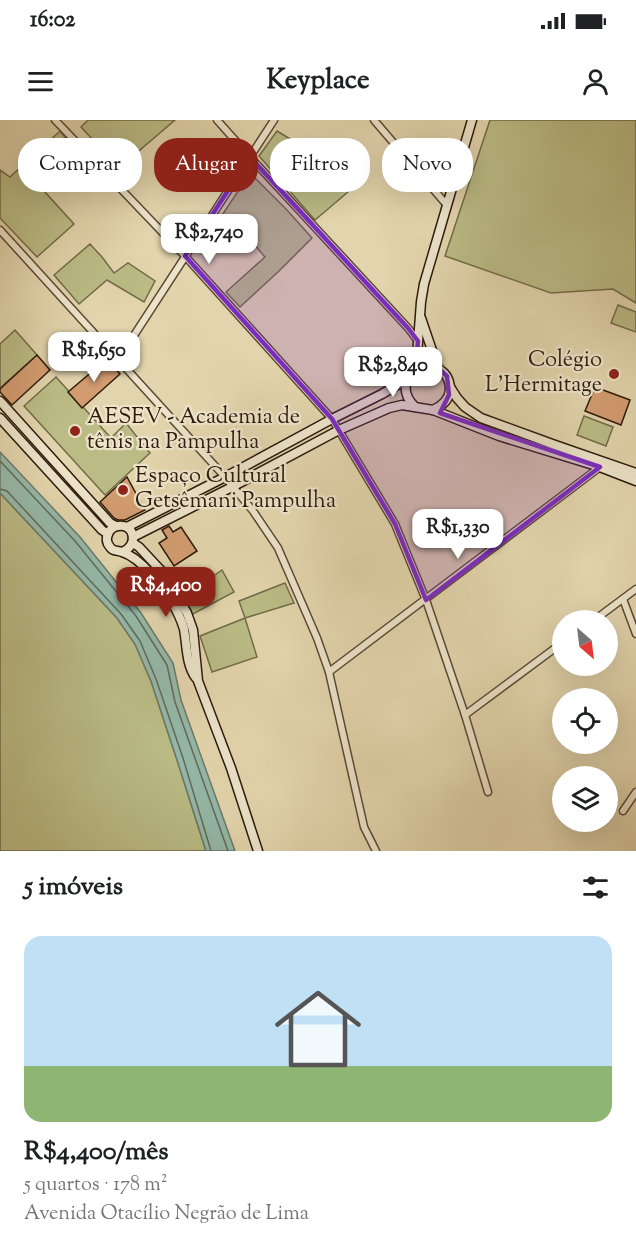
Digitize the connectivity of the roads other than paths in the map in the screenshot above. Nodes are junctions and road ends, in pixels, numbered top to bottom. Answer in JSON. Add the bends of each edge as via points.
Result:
{"nodes":[{"id":1,"x":55,"y":120,"type":"edge"},
{"id":2,"x":217,"y":120,"type":"edge"},
{"id":3,"x":274,"y":120,"type":"edge"},
{"id":4,"x":374,"y":120,"type":"edge"},
{"id":5,"x":472,"y":120,"type":"edge"},
{"id":6,"x":233,"y":138,"type":"edge"},
{"id":7,"x":258,"y":145,"type":"edge"},
{"id":8,"x":258,"y":166,"type":"edge"},
{"id":9,"x":227,"y":192,"type":"edge"},
{"id":10,"x":447,"y":204,"type":"junction"},
{"id":11,"x":0,"y":230,"type":"edge"},
{"id":12,"x":185,"y":256,"type":"junction"},
{"id":13,"x":420,"y":315,"type":"junction"},
{"id":14,"x":418,"y":341,"type":"junction"},
{"id":15,"x":118,"y":360,"type":"junction"},
{"id":16,"x":438,"y":368,"type":"junction"},
{"id":17,"x":416,"y":369,"type":"junction"},
{"id":18,"x":407,"y":379,"type":"junction"},
{"id":19,"x":450,"y":387,"type":"junction"},
{"id":20,"x":0,"y":400,"type":"edge"},
{"id":21,"x":415,"y":407,"type":"junction"},
{"id":22,"x":433,"y":410,"type":"junction"},
{"id":23,"x":0,"y":418,"type":"edge"},
{"id":24,"x":332,"y":419,"type":"junction"},
{"id":25,"x":339,"y":430,"type":"junction"},
{"id":26,"x":600,"y":467,"type":"junction"},
{"id":27,"x":636,"y":473,"type":"edge"},
{"id":28,"x":225,"y":477,"type":"junction"},
{"id":29,"x":636,"y":481,"type":"edge"},
{"id":30,"x":232,"y":487,"type":"junction"},
{"id":31,"x":116,"y":526,"type":"junction"},
{"id":32,"x":127,"y":527,"type":"junction"},
{"id":33,"x":108,"y":534,"type":"junction"},
{"id":34,"x":133,"y":540,"type":"junction"},
{"id":35,"x":122,"y":552,"type":"junction"},
{"id":36,"x":636,"y":589,"type":"edge"},
{"id":37,"x":623,"y":599,"type":"junction"},
{"id":38,"x":426,"y":600,"type":"junction"},
{"id":39,"x":608,"y":610,"type":"edge"},
{"id":40,"x":636,"y":634,"type":"edge"},
{"id":41,"x":552,"y":651,"type":"edge"},
{"id":42,"x":329,"y":672,"type":"junction"},
{"id":43,"x":198,"y":681,"type":"junction"},
{"id":44,"x":465,"y":715,"type":"junction"},
{"id":45,"x":488,"y":792,"type":"dead end"},
{"id":46,"x":636,"y":792,"type":"edge"},
{"id":47,"x":623,"y":811,"type":"dead end"},
{"id":48,"x":258,"y":851,"type":"edge"},
{"id":49,"x":376,"y":851,"type":"edge"}],
"edges":[{"from":1,"to":12,"type":"street"},
{"from":2,"to":6,"type":"street"},
{"from":3,"to":7,"type":"street"},
{"from":4,"to":10,"type":"street"},
{"from":5,"to":10,"type":"street"},
{"from":8,"to":14,"type":"street"},
{"from":9,"to":12,"type":"street"},
{"from":10,"to":13,"type":"street","via":[[424,284]]},
{"from":11,"to":15,"type":"street"},
{"from":12,"to":15,"type":"street"},
{"from":12,"to":24,"type":"street"},
{"from":13,"to":14,"type":"street"},
{"from":13,"to":16,"type":"street"},
{"from":14,"to":17,"type":"street"},
{"from":15,"to":28,"type":"street"},
{"from":16,"to":17,"type":"street"},
{"from":16,"to":19,"type":"street","via":[[447,376]]},
{"from":17,"to":18,"type":"street"},
{"from":18,"to":21,"type":"street","via":[[406,394]]},
{"from":18,"to":24,"type":"street"},
{"from":19,"to":22,"type":"street","via":[[445,402]]},
{"from":19,"to":27,"type":"street","via":[[456,398],[481,418],[539,435]]},
{"from":20,"to":31,"type":"street"},
{"from":21,"to":22,"type":"street"},
{"from":21,"to":25,"type":"street","via":[[389,408]]},
{"from":22,"to":26,"type":"street","via":[[499,436]]},
{"from":23,"to":33,"type":"street"},
{"from":24,"to":25,"type":"street"},
{"from":24,"to":28,"type":"street"},
{"from":25,"to":30,"type":"street"},
{"from":25,"to":38,"type":"street","via":[[395,524]]},
{"from":26,"to":29,"type":"street"},
{"from":26,"to":38,"type":"street"},
{"from":28,"to":30,"type":"street"},
{"from":28,"to":32,"type":"street"},
{"from":30,"to":34,"type":"street"},
{"from":30,"to":42,"type":"street","via":[[278,548]]},
{"from":31,"to":32,"type":"street"},
{"from":31,"to":33,"type":"street"},
{"from":32,"to":34,"type":"street"},
{"from":33,"to":35,"type":"street","via":[[110,547]]},
{"from":34,"to":35,"type":"street"},
{"from":34,"to":43,"type":"street","via":[[166,576],[187,613],[193,630]]},
{"from":35,"to":43,"type":"street","via":[[150,573],[177,611],[190,667]]},
{"from":36,"to":37,"type":"street"},
{"from":37,"to":39,"type":"street"},
{"from":37,"to":40,"type":"street"},
{"from":38,"to":42,"type":"street"},
{"from":38,"to":44,"type":"street"},
{"from":41,"to":44,"type":"street"},
{"from":42,"to":49,"type":"street","via":[[364,826]]},
{"from":43,"to":48,"type":"street"},
{"from":44,"to":45,"type":"street"},
{"from":46,"to":47,"type":"street"}]}
